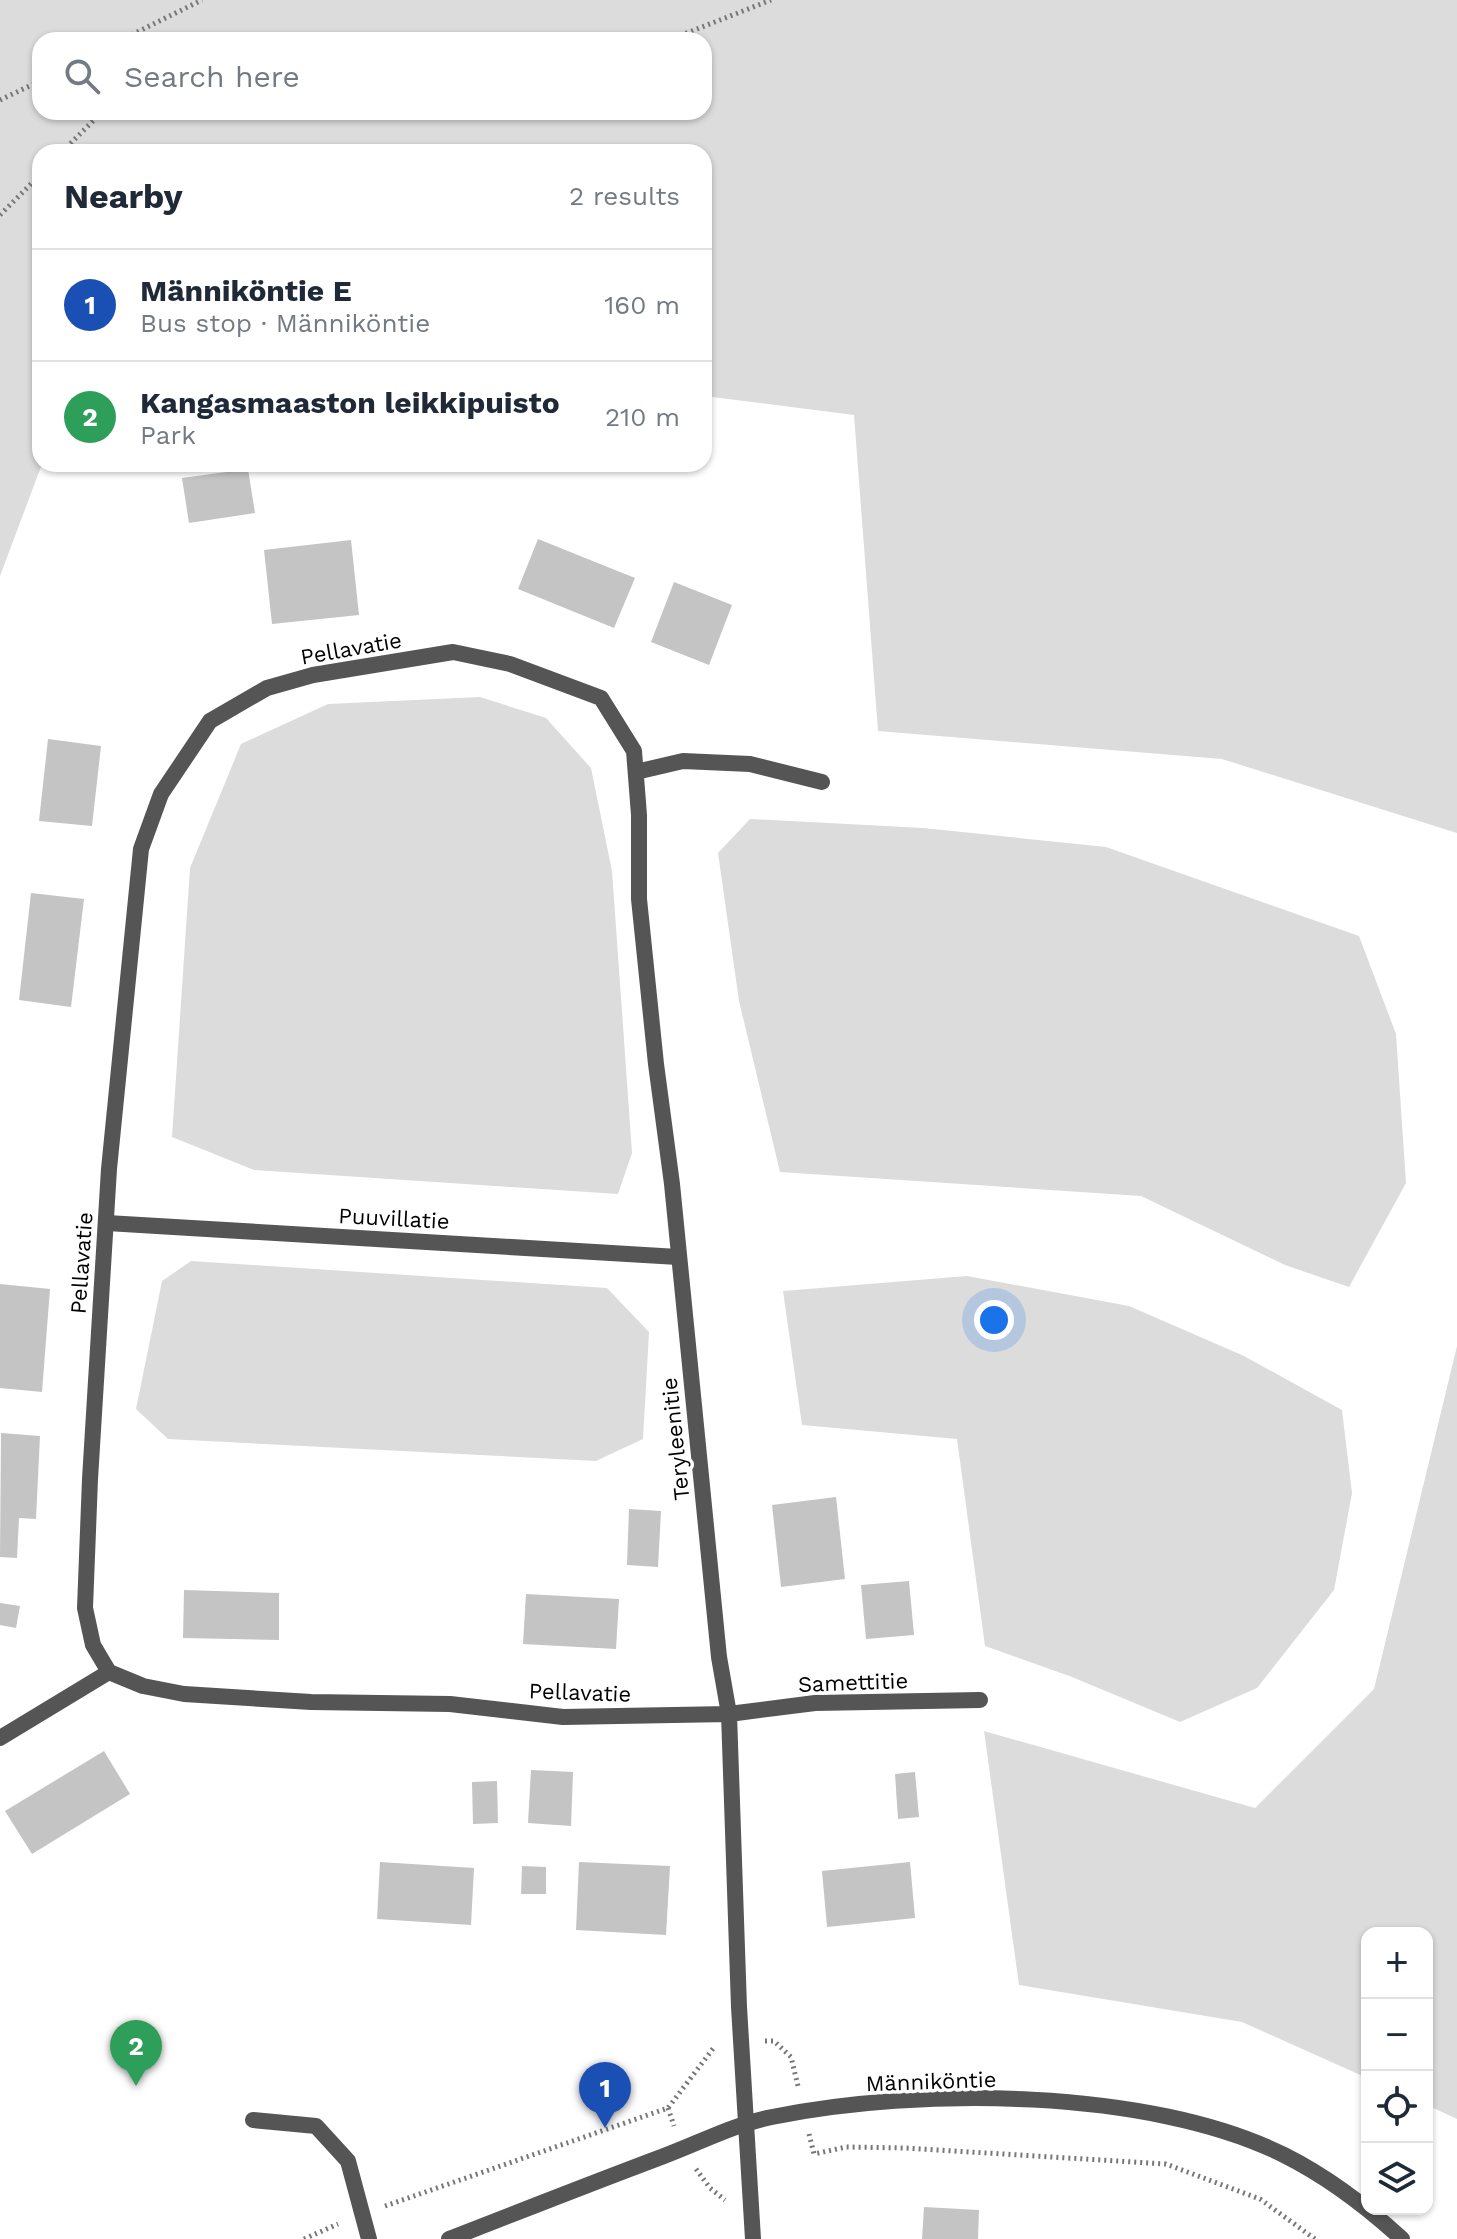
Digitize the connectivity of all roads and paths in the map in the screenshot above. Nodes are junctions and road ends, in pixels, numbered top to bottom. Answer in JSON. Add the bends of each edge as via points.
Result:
{"nodes":[{"id":1,"x":202,"y":0,"type":"edge"},
{"id":2,"x":771,"y":0,"type":"edge"},
{"id":3,"x":137,"y":32,"type":"edge"},
{"id":4,"x":689,"y":32,"type":"edge"},
{"id":5,"x":32,"y":85,"type":"edge"},
{"id":6,"x":0,"y":100,"type":"edge"},
{"id":7,"x":94,"y":120,"type":"edge"},
{"id":8,"x":70,"y":144,"type":"edge"},
{"id":9,"x":32,"y":183,"type":"edge"},
{"id":10,"x":0,"y":215,"type":"edge"},
{"id":11,"x":634,"y":751,"type":"joint"},
{"id":12,"x":636,"y":772,"type":"junction"},
{"id":13,"x":822,"y":782,"type":"dead end"},
{"id":14,"x":107,"y":1223,"type":"junction"},
{"id":15,"x":678,"y":1257,"type":"junction"},
{"id":16,"x":109,"y":1672,"type":"junction"},
{"id":17,"x":980,"y":1700,"type":"dead end"},
{"id":18,"x":729,"y":1714,"type":"junction"},
{"id":19,"x":0,"y":1738,"type":"edge"},
{"id":20,"x":741,"y":2043,"type":"junction"},
{"id":21,"x":804,"y":2113,"type":"junction"},
{"id":22,"x":253,"y":2120,"type":"dead end"},
{"id":23,"x":746,"y":2125,"type":"junction"},
{"id":24,"x":361,"y":2215,"type":"junction"},
{"id":25,"x":304,"y":2239,"type":"edge"},
{"id":26,"x":369,"y":2239,"type":"edge"},
{"id":27,"x":449,"y":2239,"type":"edge"},
{"id":28,"x":753,"y":2239,"type":"edge"},
{"id":29,"x":1315,"y":2239,"type":"edge"},
{"id":30,"x":1402,"y":2239,"type":"edge"}],
"edges":[{"from":1,"to":3,"type":"path"},
{"from":2,"to":4,"type":"path"},
{"from":5,"to":6,"type":"path"},
{"from":7,"to":8,"type":"path"},
{"from":9,"to":10,"type":"path"},
{"from":11,"to":12,"type":"street","name":"Teryleenitie"},
{"from":11,"to":14,"type":"street","name":"Pellavatie","via":[[601,698],[510,664],[453,652],[313,675],[267,688],[210,721],[161,794],[141,849]]},
{"from":12,"to":13,"type":"street","via":[[683,761],[736,763]]},
{"from":12,"to":15,"type":"street","name":"Teryleenitie","via":[[639,899]]},
{"from":14,"to":15,"type":"street","name":"Puuvillatie"},
{"from":14,"to":16,"type":"street","name":"Pellavatie","via":[[85,1608],[93,1645]]},
{"from":15,"to":18,"type":"street","name":"Teryleenitie"},
{"from":16,"to":18,"type":"street","name":"Pellavatie","via":[[184,1694],[450,1704],[563,1717]]},
{"from":16,"to":19,"type":"street"},
{"from":17,"to":18,"type":"street","name":"Samettitie","via":[[815,1703]]},
{"from":18,"to":20,"type":"street","name":"Teryleenitie"},
{"from":20,"to":21,"type":"path","via":[[774,2041],[791,2057]]},
{"from":20,"to":23,"type":"street","name":"Teryleenitie"},
{"from":20,"to":24,"type":"path","via":[[714,2046],[668,2108]]},
{"from":21,"to":23,"type":"street","name":"Männiköntie"},
{"from":21,"to":29,"type":"path","via":[[814,2154],[846,2147],[905,2148],[1166,2164],[1260,2199]]},
{"from":21,"to":30,"type":"street","name":"Männiköntie","via":[[886,2101],[951,2099],[1063,2102],[1142,2111],[1216,2129],[1284,2155],[1345,2191]]},
{"from":22,"to":24,"type":"street","via":[[316,2126],[348,2161]]},
{"from":23,"to":27,"type":"street","name":"Männiköntie"},
{"from":23,"to":28,"type":"street","name":"Teryleenitie"},
{"from":24,"to":25,"type":"path"},
{"from":24,"to":26,"type":"street"}]}
